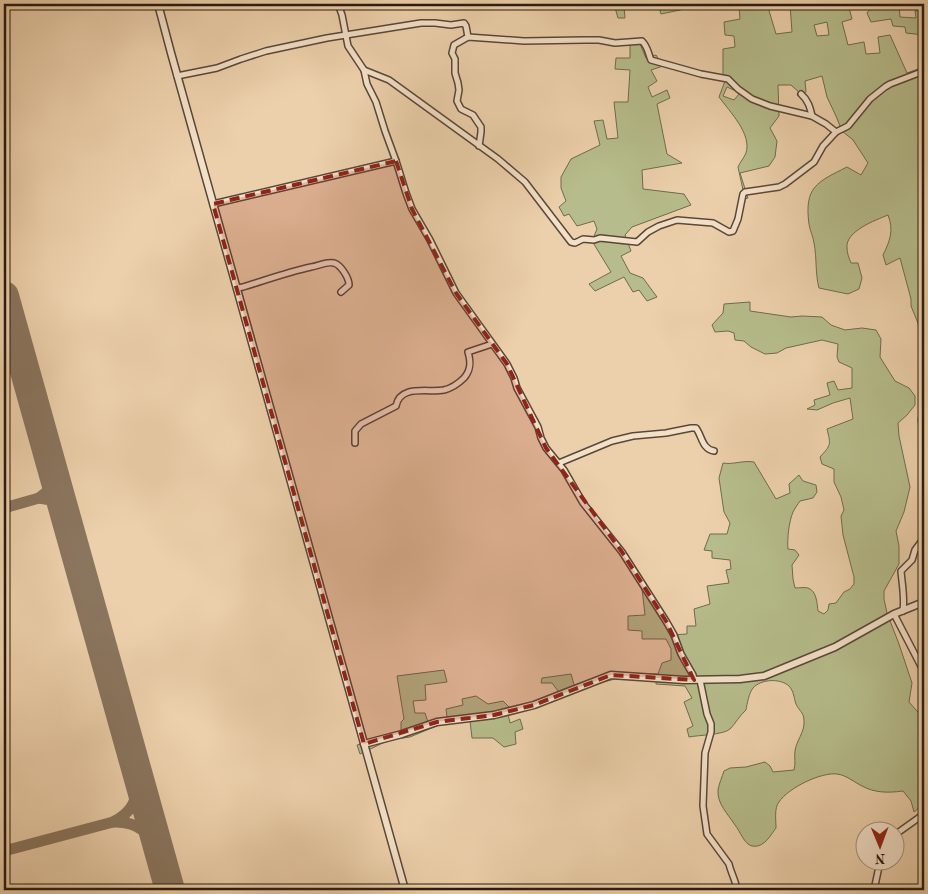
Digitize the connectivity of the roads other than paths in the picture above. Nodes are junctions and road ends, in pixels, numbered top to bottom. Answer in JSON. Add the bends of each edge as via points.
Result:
{"nodes":[{"id":1,"x":158,"y":4,"type":"edge"},
{"id":2,"x":338,"y":4,"type":"edge"},
{"id":3,"x":345,"y":36,"type":"junction"},
{"id":4,"x":468,"y":37,"type":"junction"},
{"id":5,"x":364,"y":70,"type":"junction"},
{"id":6,"x":924,"y":70,"type":"edge"},
{"id":7,"x":177,"y":76,"type":"junction"},
{"id":8,"x":801,"y":94,"type":"dead end"},
{"id":9,"x":812,"y":116,"type":"junction"},
{"id":10,"x":836,"y":132,"type":"junction"},
{"id":11,"x":479,"y":146,"type":"junction"},
{"id":12,"x":396,"y":161,"type":"junction"},
{"id":13,"x":213,"y":204,"type":"junction"},
{"id":14,"x":237,"y":288,"type":"junction"},
{"id":15,"x":341,"y":292,"type":"dead end"},
{"id":16,"x":492,"y":344,"type":"junction"},
{"id":17,"x":924,"y":409,"type":"edge"},
{"id":18,"x":924,"y":438,"type":"edge"},
{"id":19,"x":355,"y":443,"type":"dead end"},
{"id":20,"x":714,"y":451,"type":"dead end"},
{"id":21,"x":924,"y":457,"type":"edge"},
{"id":22,"x":558,"y":463,"type":"junction"},
{"id":23,"x":924,"y":538,"type":"edge"},
{"id":24,"x":924,"y":602,"type":"edge"},
{"id":25,"x":903,"y":611,"type":"junction"},
{"id":26,"x":894,"y":614,"type":"junction"},
{"id":27,"x":924,"y":672,"type":"edge"},
{"id":28,"x":697,"y":680,"type":"junction"},
{"id":29,"x":364,"y":744,"type":"junction"},
{"id":30,"x":924,"y":814,"type":"edge"},
{"id":31,"x":906,"y":827,"type":"edge"},
{"id":32,"x":878,"y":872,"type":"edge"},
{"id":33,"x":405,"y":890,"type":"edge"},
{"id":34,"x":737,"y":890,"type":"edge"},
{"id":35,"x":874,"y":890,"type":"edge"}],
"edges":[{"from":1,"to":7,"type":"street"},
{"from":2,"to":3,"type":"street"},
{"from":3,"to":4,"type":"street","via":[[423,23],[464,24]]},
{"from":3,"to":5,"type":"street"},
{"from":3,"to":7,"type":"street","via":[[266,51],[217,68]]},
{"from":4,"to":9,"type":"street","via":[[524,42],[642,41],[652,60],[728,79],[752,99]]},
{"from":4,"to":11,"type":"street","via":[[454,45],[452,52],[456,59],[457,101],[461,110],[473,115],[481,127]]},
{"from":5,"to":11,"type":"street","via":[[389,80]]},
{"from":5,"to":12,"type":"street"},
{"from":6,"to":10,"type":"street","via":[[885,87],[870,99],[848,126]]},
{"from":7,"to":13,"type":"street"},
{"from":8,"to":9,"type":"street","via":[[806,98]]},
{"from":9,"to":10,"type":"street"},
{"from":10,"to":11,"type":"street","via":[[814,162],[782,185],[745,192],[734,231],[729,232],[712,223],[677,220],[659,226],[636,242],[600,238],[571,242],[525,182]]},
{"from":12,"to":13,"type":"street"},
{"from":12,"to":16,"type":"street","via":[[412,209],[456,293]]},
{"from":13,"to":14,"type":"street"},
{"from":14,"to":15,"type":"street","via":[[326,262],[339,265],[349,280]]},
{"from":14,"to":29,"type":"street"},
{"from":16,"to":19,"type":"street","via":[[468,352],[470,368],[459,383],[443,390],[411,391],[401,396],[396,406],[361,424],[355,431]]},
{"from":16,"to":22,"type":"street","via":[[514,378],[546,448]]},
{"from":17,"to":18,"type":"street","via":[[921,423]]},
{"from":18,"to":21,"type":"street"},
{"from":20,"to":22,"type":"street","via":[[703,444],[696,428],[691,428],[612,441]]},
{"from":22,"to":28,"type":"street","via":[[583,503],[622,552],[666,621]]},
{"from":23,"to":25,"type":"street","via":[[902,571]]},
{"from":24,"to":25,"type":"street"},
{"from":25,"to":26,"type":"street"},
{"from":26,"to":27,"type":"street"},
{"from":26,"to":28,"type":"street","via":[[835,647],[767,675]]},
{"from":28,"to":29,"type":"street","via":[[612,675],[494,716],[437,722]]},
{"from":28,"to":34,"type":"street","via":[[712,724],[705,753],[703,806],[707,834],[729,864]]},
{"from":29,"to":33,"type":"street"},
{"from":30,"to":31,"type":"street"},
{"from":32,"to":35,"type":"street"}]}
